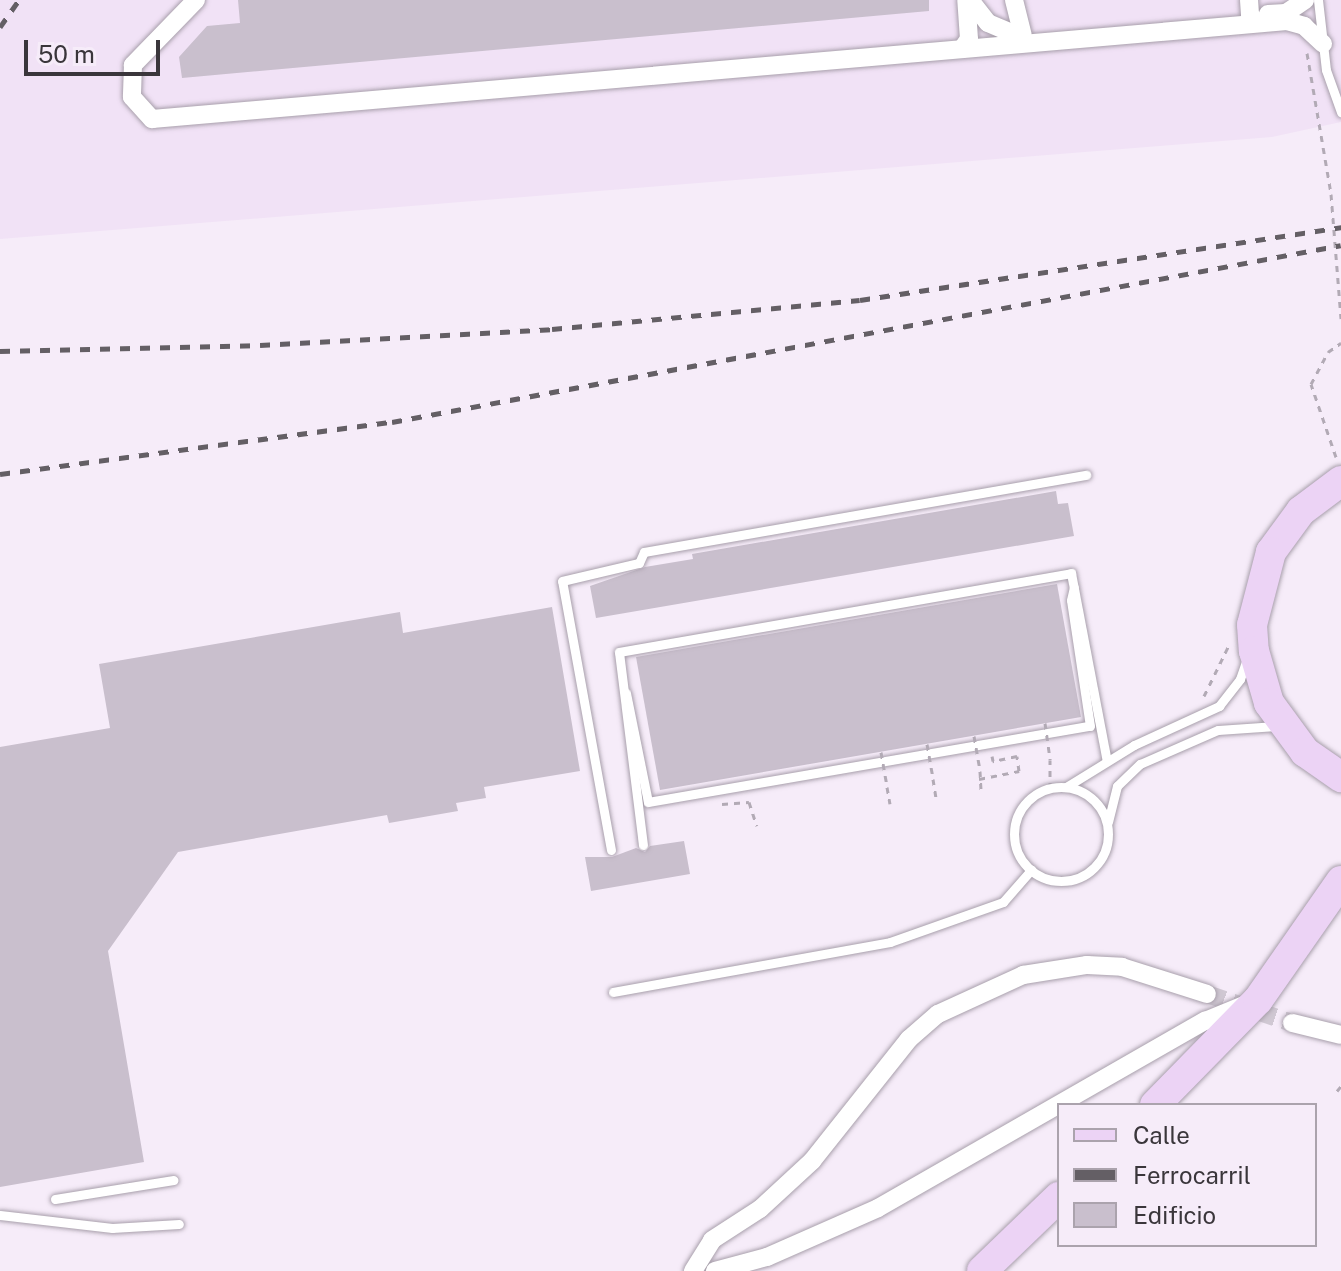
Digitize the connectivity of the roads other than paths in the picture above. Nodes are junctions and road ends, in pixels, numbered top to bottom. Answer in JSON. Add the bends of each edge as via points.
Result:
{"nodes":[{"id":1,"x":196,"y":0,"type":"edge"},
{"id":2,"x":209,"y":0,"type":"edge"},
{"id":3,"x":956,"y":0,"type":"edge"},
{"id":4,"x":968,"y":0,"type":"edge"},
{"id":5,"x":1014,"y":0,"type":"edge"},
{"id":6,"x":1305,"y":0,"type":"edge"},
{"id":7,"x":1318,"y":0,"type":"edge"},
{"id":8,"x":1253,"y":13,"type":"edge"},
{"id":9,"x":1020,"y":35,"type":"junction"},
{"id":10,"x":963,"y":42,"type":"junction"},
{"id":11,"x":1323,"y":44,"type":"junction"},
{"id":12,"x":1341,"y":112,"type":"edge"},
{"id":13,"x":1338,"y":469,"type":"edge"},
{"id":14,"x":1086,"y":475,"type":"dead end"},
{"id":15,"x":1074,"y":587,"type":"junction"},
{"id":16,"x":1252,"y":625,"type":"junction"},
{"id":17,"x":624,"y":689,"type":"junction"},
{"id":18,"x":1283,"y":726,"type":"junction"},
{"id":19,"x":1107,"y":761,"type":"junction"},
{"id":20,"x":1338,"y":780,"type":"edge"},
{"id":21,"x":1065,"y":787,"type":"junction"},
{"id":22,"x":1108,"y":829,"type":"junction"},
{"id":23,"x":643,"y":845,"type":"dead end"},
{"id":24,"x":611,"y":850,"type":"dead end"},
{"id":25,"x":1341,"y":854,"type":"edge"},
{"id":26,"x":1031,"y":870,"type":"junction"},
{"id":27,"x":1336,"y":887,"type":"edge"},
{"id":28,"x":613,"y":992,"type":"dead end"},
{"id":29,"x":1207,"y":994,"type":"tunnel mouth"},
{"id":30,"x":1258,"y":1000,"type":"junction"},
{"id":31,"x":1292,"y":1023,"type":"tunnel mouth"},
{"id":32,"x":1341,"y":1035,"type":"edge"},
{"id":33,"x":1062,"y":1103,"type":"edge"},
{"id":34,"x":1157,"y":1103,"type":"edge"},
{"id":35,"x":1057,"y":1106,"type":"edge"},
{"id":36,"x":173,"y":1180,"type":"dead end"},
{"id":37,"x":55,"y":1199,"type":"dead end"},
{"id":38,"x":1057,"y":1199,"type":"edge"},
{"id":39,"x":0,"y":1215,"type":"edge"},
{"id":40,"x":179,"y":1224,"type":"dead end"},
{"id":41,"x":990,"y":1264,"type":"edge"},
{"id":42,"x":693,"y":1271,"type":"edge"},
{"id":43,"x":715,"y":1271,"type":"edge"}],
"edges":[{"from":1,"to":10,"type":"street","via":[[133,65],[132,97],[152,119]]},
{"from":2,"to":10,"type":"street","via":[[144,66],[141,93],[157,110]]},
{"from":3,"to":10,"type":"street"},
{"from":4,"to":9,"type":"street","via":[[988,23]]},
{"from":4,"to":10,"type":"street"},
{"from":5,"to":9,"type":"street"},
{"from":6,"to":8,"type":"street","via":[[1286,13]]},
{"from":7,"to":11,"type":"lane"},
{"from":8,"to":9,"type":"street"},
{"from":8,"to":10,"type":"street"},
{"from":8,"to":11,"type":"street","via":[[1304,26]]},
{"from":9,"to":10,"type":"street"},
{"from":11,"to":12,"type":"lane"},
{"from":13,"to":16,"type":"main road","via":[[1271,552]]},
{"from":14,"to":24,"type":"lane","via":[[644,552],[639,563],[562,581]]},
{"from":15,"to":17,"type":"lane","via":[[1071,573],[619,652]]},
{"from":15,"to":17,"type":"lane","via":[[1071,600],[1090,726],[648,802],[633,709]]},
{"from":15,"to":19,"type":"lane"},
{"from":16,"to":18,"type":"main road","via":[[1259,677]]},
{"from":16,"to":19,"type":"lane","via":[[1240,679],[1219,706]]},
{"from":17,"to":23,"type":"lane"},
{"from":18,"to":20,"type":"main road"},
{"from":18,"to":22,"type":"lane","via":[[1218,730],[1131,769],[1112,800]]},
{"from":19,"to":21,"type":"lane"},
{"from":21,"to":22,"type":"lane","via":[[1094,801]]},
{"from":21,"to":26,"type":"lane","via":[[1036,794],[1017,817],[1015,845]]},
{"from":22,"to":26,"type":"lane","via":[[1101,858],[1080,877],[1053,880]]},
{"from":25,"to":27,"type":"main road"},
{"from":26,"to":28,"type":"lane","via":[[1003,902],[890,942]]},
{"from":27,"to":30,"type":"main road"},
{"from":29,"to":42,"type":"street","via":[[1122,967],[1087,965],[1023,975],[938,1014],[901,1049],[812,1161],[760,1209],[712,1240]]},
{"from":30,"to":33,"type":"street","via":[[1205,1021]]},
{"from":30,"to":34,"type":"main road"},
{"from":31,"to":32,"type":"street"},
{"from":35,"to":43,"type":"street","via":[[878,1208],[767,1257]]},
{"from":36,"to":37,"type":"lane"},
{"from":38,"to":41,"type":"main road"},
{"from":39,"to":40,"type":"lane","via":[[112,1228]]}]}
